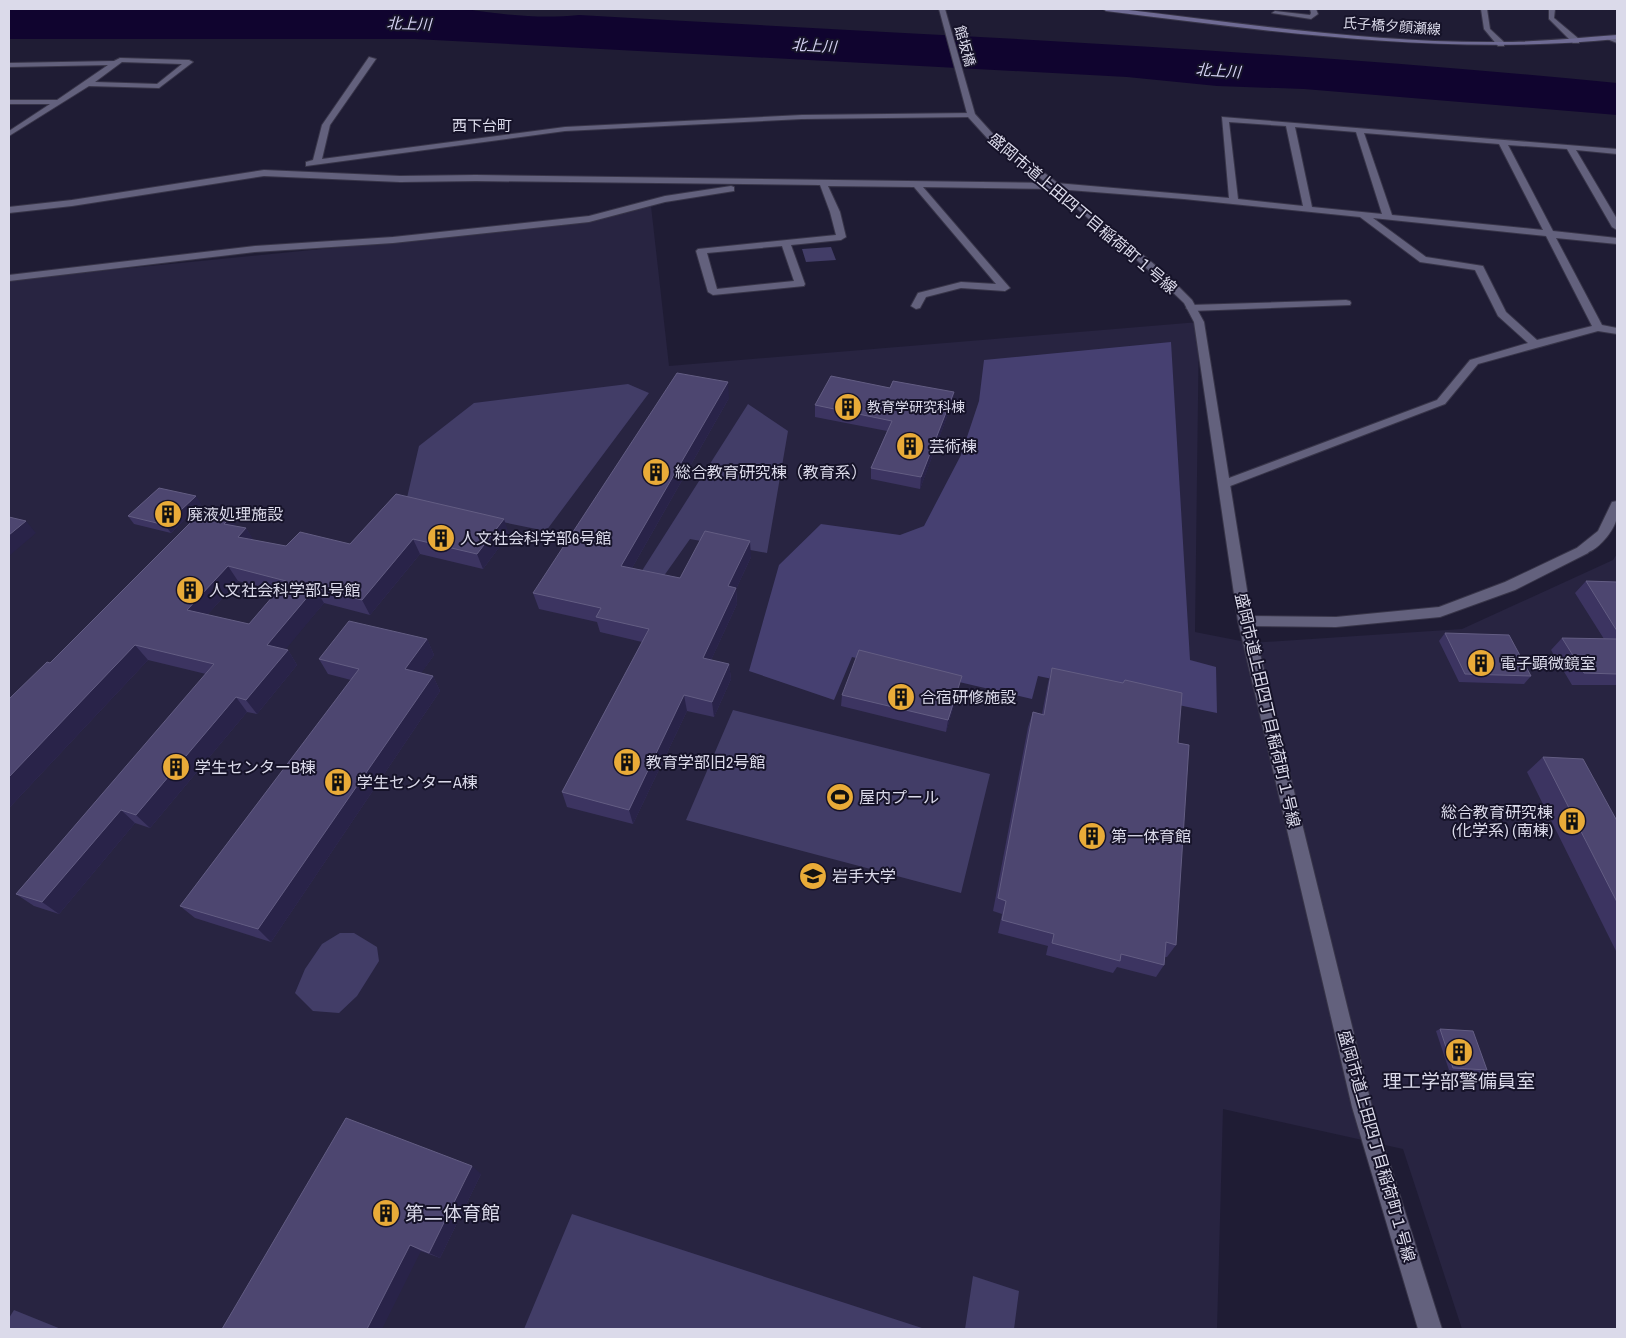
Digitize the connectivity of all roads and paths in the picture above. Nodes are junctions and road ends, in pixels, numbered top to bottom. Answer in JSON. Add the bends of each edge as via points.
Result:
{"nodes":[{"id":1,"x":942,"y":9,"type":"edge"},
{"id":2,"x":1106,"y":9,"type":"edge"},
{"id":3,"x":1313,"y":9,"type":"edge"},
{"id":4,"x":1484,"y":9,"type":"edge"},
{"id":5,"x":1552,"y":9,"type":"edge"},
{"id":6,"x":1275,"y":14,"type":"edge"},
{"id":7,"x":1615,"y":39,"type":"edge"},
{"id":8,"x":1576,"y":40,"type":"junction"},
{"id":9,"x":1501,"y":44,"type":"junction"},
{"id":10,"x":372,"y":59,"type":"dead end"},
{"id":11,"x":116,"y":64,"type":"junction"},
{"id":12,"x":9,"y":65,"type":"edge"},
{"id":13,"x":88,"y":84,"type":"junction"},
{"id":14,"x":964,"y":90,"type":"joint"},
{"id":15,"x":9,"y":102,"type":"edge"},
{"id":16,"x":58,"y":102,"type":"junction"},
{"id":17,"x":971,"y":115,"type":"junction"},
{"id":18,"x":1290,"y":124,"type":"junction"},
{"id":19,"x":1359,"y":130,"type":"junction"},
{"id":20,"x":9,"y":134,"type":"edge"},
{"id":21,"x":1502,"y":142,"type":"junction"},
{"id":22,"x":1570,"y":147,"type":"junction"},
{"id":23,"x":1617,"y":150,"type":"edge"},
{"id":24,"x":317,"y":162,"type":"junction"},
{"id":25,"x":264,"y":173,"type":"junction"},
{"id":26,"x":745,"y":182,"type":"junction"},
{"id":27,"x":824,"y":183,"type":"junction"},
{"id":28,"x":916,"y":184,"type":"junction"},
{"id":29,"x":1056,"y":186,"type":"junction"},
{"id":30,"x":1234,"y":202,"type":"junction"},
{"id":31,"x":1308,"y":209,"type":"junction"},
{"id":32,"x":9,"y":210,"type":"edge"},
{"id":33,"x":1364,"y":216,"type":"junction"},
{"id":34,"x":1388,"y":218,"type":"junction"},
{"id":35,"x":1617,"y":226,"type":"edge"},
{"id":36,"x":1550,"y":234,"type":"junction"},
{"id":37,"x":1617,"y":241,"type":"edge"},
{"id":38,"x":786,"y":243,"type":"junction"},
{"id":39,"x":9,"y":278,"type":"edge"},
{"id":40,"x":1346,"y":303,"type":"dead end"},
{"id":41,"x":916,"y":306,"type":"dead end"},
{"id":42,"x":1191,"y":308,"type":"junction"},
{"id":43,"x":1598,"y":328,"type":"junction"},
{"id":44,"x":1617,"y":331,"type":"edge"},
{"id":45,"x":1535,"y":344,"type":"junction"},
{"id":46,"x":1225,"y":484,"type":"junction"},
{"id":47,"x":1617,"y":505,"type":"edge"},
{"id":48,"x":1245,"y":621,"type":"junction"},
{"id":49,"x":1430,"y":1329,"type":"edge"}],
"edges":[{"from":1,"to":14,"type":"street","name":"館坂橋"},
{"from":2,"to":9,"type":"main road","name":"氏子橋夕顔瀬線","via":[[1338,35]]},
{"from":3,"to":6,"type":"street","via":[[1315,14],[1311,17]]},
{"from":4,"to":9,"type":"street","via":[[1487,29]]},
{"from":5,"to":8,"type":"street","via":[[1551,18]]},
{"from":7,"to":8,"type":"main road","name":"氏子橋夕顔瀬線"},
{"from":8,"to":9,"type":"main road","name":"氏子橋夕顔瀬線"},
{"from":10,"to":24,"type":"street","via":[[326,125]]},
{"from":11,"to":12,"type":"street"},
{"from":11,"to":13,"type":"street"},
{"from":11,"to":13,"type":"street","via":[[120,60],[189,62],[159,86]]},
{"from":13,"to":16,"type":"street"},
{"from":14,"to":17,"type":"street","name":"盛岡市道上田四丁目稲荷町１号線"},
{"from":15,"to":16,"type":"street"},
{"from":16,"to":20,"type":"street"},
{"from":17,"to":24,"type":"street","via":[[802,117],[565,129]]},
{"from":17,"to":29,"type":"street","name":"盛岡市道上田四丁目稲荷町１号線","via":[[991,137]]},
{"from":18,"to":19,"type":"street"},
{"from":18,"to":30,"type":"street","via":[[1225,119]]},
{"from":18,"to":31,"type":"street"},
{"from":19,"to":21,"type":"street"},
{"from":19,"to":34,"type":"street"},
{"from":21,"to":22,"type":"street"},
{"from":21,"to":36,"type":"street"},
{"from":22,"to":23,"type":"street"},
{"from":22,"to":35,"type":"street"},
{"from":24,"to":25,"type":"street"},
{"from":25,"to":26,"type":"street","via":[[400,179]]},
{"from":25,"to":32,"type":"street"},
{"from":26,"to":27,"type":"street"},
{"from":26,"to":39,"type":"street","via":[[728,190],[665,199],[588,219],[393,240],[255,249]]},
{"from":27,"to":28,"type":"street"},
{"from":27,"to":38,"type":"street","via":[[841,237]]},
{"from":28,"to":29,"type":"street"},
{"from":28,"to":41,"type":"street","via":[[1005,288],[961,286],[922,295]]},
{"from":29,"to":30,"type":"street"},
{"from":29,"to":42,"type":"street","name":"盛岡市道上田四丁目稲荷町１号線","via":[[1164,278]]},
{"from":30,"to":31,"type":"street"},
{"from":31,"to":33,"type":"street"},
{"from":33,"to":34,"type":"street"},
{"from":33,"to":45,"type":"street","via":[[1423,260],[1479,268],[1502,314]]},
{"from":34,"to":36,"type":"street"},
{"from":36,"to":37,"type":"street"},
{"from":36,"to":43,"type":"street"},
{"from":38,"to":38,"type":"street","via":[[701,251],[713,292],[800,284]]},
{"from":40,"to":42,"type":"street"},
{"from":42,"to":46,"type":"street","name":"盛岡市道上田四丁目稲荷町１号線","via":[[1199,322]]},
{"from":43,"to":44,"type":"street"},
{"from":43,"to":45,"type":"street"},
{"from":45,"to":46,"type":"street","via":[[1474,362],[1441,402],[1426,409]]},
{"from":46,"to":48,"type":"street","name":"盛岡市道上田四丁目稲荷町１号線"},
{"from":47,"to":48,"type":"street","via":[[1603,534],[1583,550],[1510,586],[1440,612],[1336,622]]},
{"from":48,"to":49,"type":"street","name":"盛岡市道上田四丁目稲荷町１号線","via":[[1362,1108]]}]}
